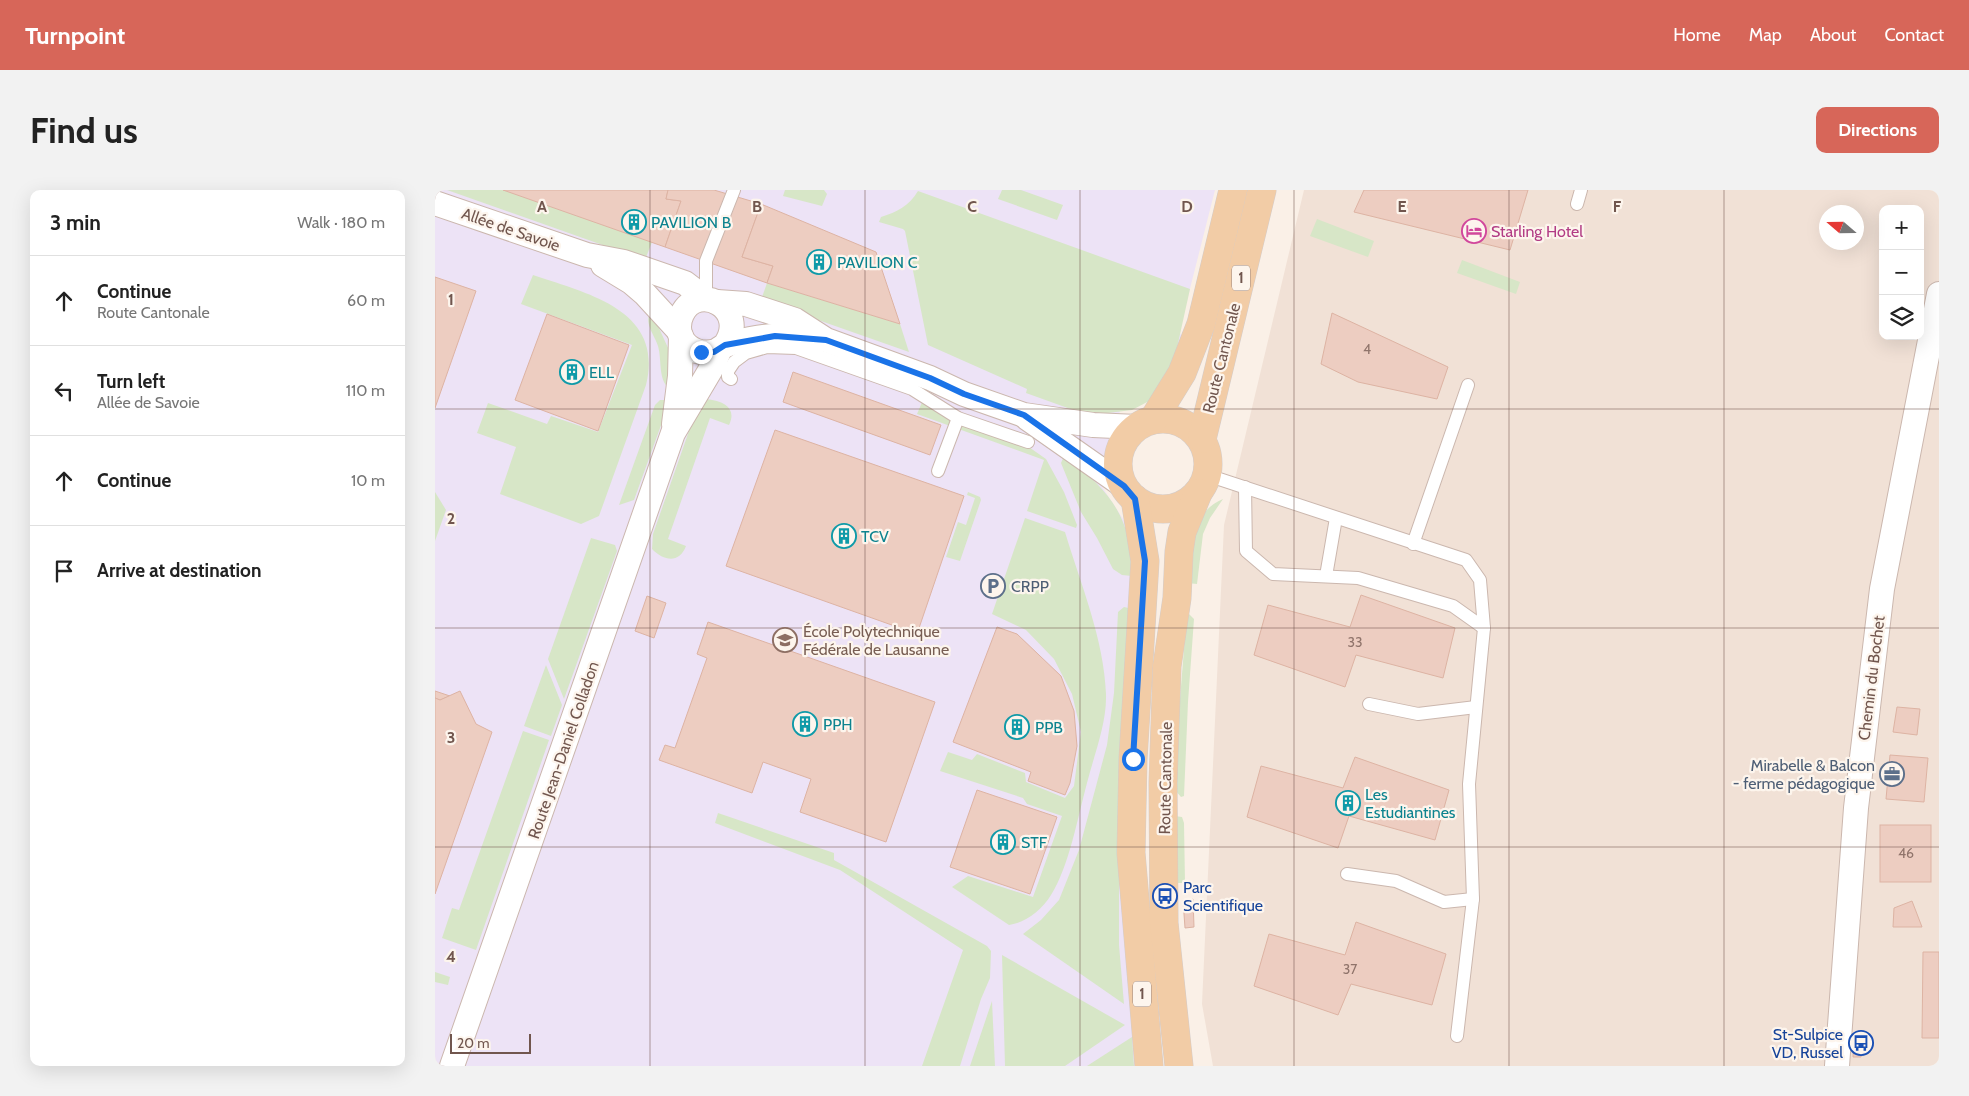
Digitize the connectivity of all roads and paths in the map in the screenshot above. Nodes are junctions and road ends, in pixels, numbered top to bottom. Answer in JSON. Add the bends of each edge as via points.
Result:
{"nodes":[{"id":1,"x":734,"y":190,"type":"edge"},
{"id":2,"x":1233,"y":190,"type":"edge"},
{"id":3,"x":1262,"y":190,"type":"edge"},
{"id":4,"x":1581,"y":190,"type":"edge"},
{"id":5,"x":435,"y":203,"type":"edge"},
{"id":6,"x":1577,"y":204,"type":"dead end"},
{"id":7,"x":587,"y":255,"type":"junction"},
{"id":8,"x":1939,"y":294,"type":"edge"},
{"id":9,"x":711,"y":300,"type":"junction"},
{"id":10,"x":680,"y":333,"type":"junction"},
{"id":11,"x":826,"y":340,"type":"junction"},
{"id":12,"x":722,"y":347,"type":"junction"},
{"id":13,"x":731,"y":379,"type":"dead end"},
{"id":14,"x":1468,"y":385,"type":"dead end"},
{"id":15,"x":1024,"y":415,"type":"junction"},
{"id":16,"x":959,"y":418,"type":"junction"},
{"id":17,"x":1145,"y":424,"type":"junction"},
{"id":18,"x":673,"y":433,"type":"junction"},
{"id":19,"x":1202,"y":439,"type":"junction"},
{"id":20,"x":1028,"y":442,"type":"dead end"},
{"id":21,"x":938,"y":471,"type":"dead end"},
{"id":22,"x":1203,"y":484,"type":"junction"},
{"id":23,"x":1245,"y":487,"type":"junction"},
{"id":24,"x":1130,"y":493,"type":"junction"},
{"id":25,"x":1336,"y":518,"type":"junction"},
{"id":26,"x":1413,"y":544,"type":"junction"},
{"id":27,"x":1326,"y":576,"type":"junction"},
{"id":28,"x":1484,"y":628,"type":"junction"},
{"id":29,"x":1369,"y":704,"type":"dead end"},
{"id":30,"x":1476,"y":707,"type":"junction"},
{"id":31,"x":1347,"y":874,"type":"dead end"},
{"id":32,"x":1473,"y":899,"type":"junction"},
{"id":33,"x":1457,"y":1036,"type":"dead end"},
{"id":34,"x":453,"y":1066,"type":"edge"},
{"id":35,"x":1149,"y":1066,"type":"edge"},
{"id":36,"x":1179,"y":1066,"type":"edge"},
{"id":37,"x":1837,"y":1066,"type":"edge"}],
"edges":[{"from":1,"to":9,"type":"lane","via":[[706,261]]},
{"from":2,"to":17,"type":"main road","name":"Route Cantonale","number":"1","via":[[1201,324],[1182,373]]},
{"from":3,"to":19,"type":"main road","name":"Route Cantonale","number":"1"},
{"from":4,"to":6,"type":"lane"},
{"from":5,"to":7,"type":"street","name":"Allée de Savoie"},
{"from":7,"to":9,"type":"street","name":"Allée de Savoie","via":[[624,262],[685,283]]},
{"from":7,"to":10,"type":"street","name":"Allée de Savoie","via":[[631,282]]},
{"from":8,"to":37,"type":"street","name":"Chemin du Bochet","via":[[1882,589],[1856,808]]},
{"from":9,"to":10,"type":"street","via":[[693,302],[683,311]]},
{"from":9,"to":11,"type":"street","via":[[746,304],[795,320]]},
{"from":9,"to":12,"type":"street","via":[[728,312],[732,325],[732,332]]},
{"from":10,"to":12,"type":"street","via":[[688,347],[701,352]]},
{"from":10,"to":18,"type":"street","name":"Route Jean-Daniel Colladon","via":[[680,376]]},
{"from":11,"to":12,"type":"street","via":[[775,336]]},
{"from":11,"to":15,"type":"street"},
{"from":12,"to":18,"type":"street","name":"Route Jean-Daniel Colladon"},
{"from":13,"to":16,"type":"lane","via":[[728,371],[746,353],[767,347],[791,346],[912,389]]},
{"from":14,"to":26,"type":"lane"},
{"from":15,"to":17,"type":"street","via":[[1093,425]]},
{"from":15,"to":24,"type":"street"},
{"from":16,"to":20,"type":"lane"},
{"from":16,"to":21,"type":"lane"},
{"from":17,"to":19,"type":"main road","via":[[1169,419],[1186,424]]},
{"from":17,"to":24,"type":"main road","via":[[1124,441],[1118,459],[1120,478]]},
{"from":18,"to":34,"type":"street","name":"Route Jean-Daniel Colladon"},
{"from":19,"to":22,"type":"main road","via":[[1209,457]]},
{"from":22,"to":23,"type":"lane"},
{"from":22,"to":24,"type":"main road","via":[[1191,500],[1173,508],[1153,508]]},
{"from":22,"to":36,"type":"main road","name":"Route Cantonale","number":"1","via":[[1182,532],[1167,666],[1163,783],[1164,922]]},
{"from":23,"to":25,"type":"lane"},
{"from":23,"to":27,"type":"lane","via":[[1246,551],[1273,574]]},
{"from":24,"to":35,"type":"main road","name":"Route Cantonale","number":"1","via":[[1145,561],[1132,778],[1131,852]]},
{"from":25,"to":26,"type":"lane"},
{"from":25,"to":27,"type":"lane"},
{"from":26,"to":28,"type":"lane","via":[[1466,560],[1481,580]]},
{"from":27,"to":28,"type":"lane","via":[[1359,578],[1453,606]]},
{"from":28,"to":30,"type":"lane"},
{"from":29,"to":30,"type":"lane","via":[[1417,714]]},
{"from":30,"to":32,"type":"lane","via":[[1469,784]]},
{"from":31,"to":32,"type":"lane","via":[[1395,881],[1444,902]]},
{"from":32,"to":33,"type":"lane"}]}
